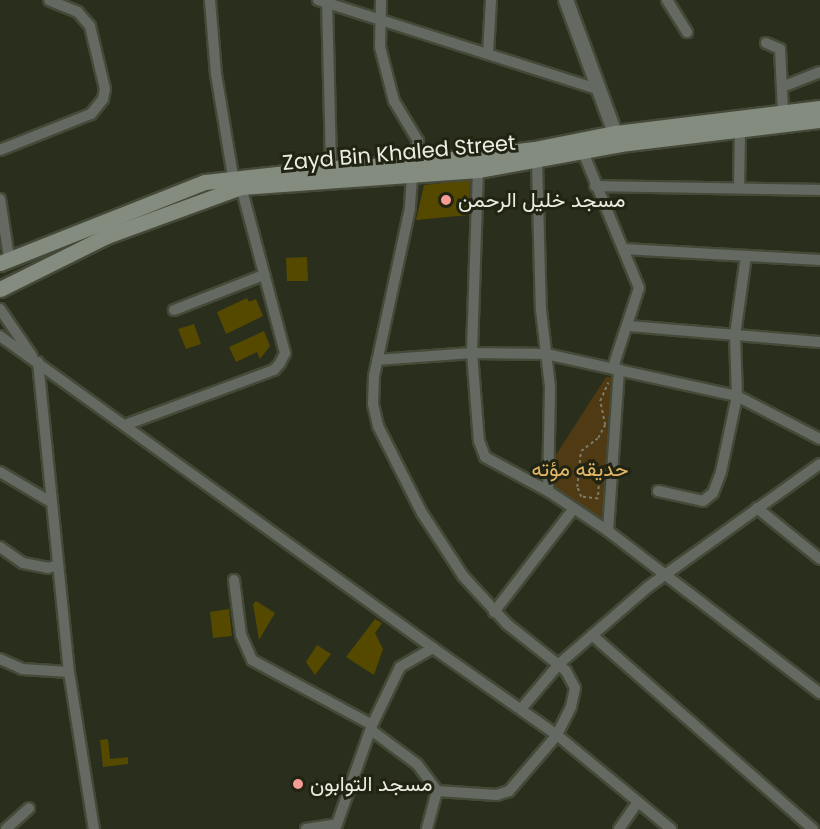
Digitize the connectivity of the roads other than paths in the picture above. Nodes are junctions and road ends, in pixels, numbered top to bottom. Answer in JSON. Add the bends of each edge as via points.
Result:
{"nodes":[{"id":1,"x":49,"y":0,"type":"edge"},
{"id":2,"x":210,"y":0,"type":"edge"},
{"id":3,"x":381,"y":0,"type":"edge"},
{"id":4,"x":491,"y":0,"type":"edge"},
{"id":5,"x":567,"y":0,"type":"edge"},
{"id":6,"x":667,"y":0,"type":"edge"},
{"id":7,"x":324,"y":1,"type":"edge"},
{"id":8,"x":380,"y":20,"type":"junction"},
{"id":9,"x":687,"y":32,"type":"dead end"},
{"id":10,"x":766,"y":43,"type":"dead end"},
{"id":11,"x":488,"y":54,"type":"junction"},
{"id":12,"x":820,"y":72,"type":"edge"},
{"id":13,"x":782,"y":87,"type":"junction"},
{"id":14,"x":597,"y":89,"type":"junction"},
{"id":15,"x":820,"y":108,"type":"edge"},
{"id":16,"x":783,"y":112,"type":"junction"},
{"id":17,"x":820,"y":120,"type":"edge"},
{"id":18,"x":740,"y":129,"type":"junction"},
{"id":19,"x":615,"y":133,"type":"junction"},
{"id":20,"x":0,"y":150,"type":"edge"},
{"id":21,"x":583,"y":152,"type":"junction"},
{"id":22,"x":537,"y":162,"type":"junction"},
{"id":23,"x":331,"y":168,"type":"junction"},
{"id":24,"x":412,"y":170,"type":"junction"},
{"id":25,"x":478,"y":170,"type":"junction"},
{"id":26,"x":237,"y":182,"type":"junction"},
{"id":27,"x":595,"y":186,"type":"junction"},
{"id":28,"x":739,"y":188,"type":"junction"},
{"id":29,"x":820,"y":190,"type":"edge"},
{"id":30,"x":0,"y":199,"type":"edge"},
{"id":31,"x":624,"y":249,"type":"junction"},
{"id":32,"x":746,"y":256,"type":"junction"},
{"id":33,"x":820,"y":260,"type":"edge"},
{"id":34,"x":4,"y":261,"type":"edge"},
{"id":35,"x":264,"y":275,"type":"junction"},
{"id":36,"x":0,"y":289,"type":"edge"},
{"id":37,"x":0,"y":309,"type":"edge"},
{"id":38,"x":174,"y":310,"type":"dead end"},
{"id":39,"x":628,"y":326,"type":"junction"},
{"id":40,"x":0,"y":336,"type":"edge"},
{"id":41,"x":735,"y":336,"type":"junction"},
{"id":42,"x":820,"y":342,"type":"edge"},
{"id":43,"x":472,"y":353,"type":"junction"},
{"id":44,"x":546,"y":354,"type":"junction"},
{"id":45,"x":36,"y":360,"type":"junction"},
{"id":46,"x":377,"y":360,"type":"junction"},
{"id":47,"x":614,"y":371,"type":"junction"},
{"id":48,"x":737,"y":396,"type":"junction"},
{"id":49,"x":125,"y":425,"type":"junction"},
{"id":50,"x":820,"y":439,"type":"edge"},
{"id":51,"x":820,"y":464,"type":"edge"},
{"id":52,"x":0,"y":472,"type":"edge"},
{"id":53,"x":658,"y":490,"type":"dead end"},
{"id":54,"x":548,"y":491,"type":"junction"},
{"id":55,"x":50,"y":501,"type":"junction"},
{"id":56,"x":574,"y":508,"type":"junction"},
{"id":57,"x":757,"y":508,"type":"junction"},
{"id":58,"x":608,"y":531,"type":"junction"},
{"id":59,"x":0,"y":547,"type":"edge"},
{"id":60,"x":820,"y":559,"type":"edge"},
{"id":61,"x":58,"y":565,"type":"junction"},
{"id":62,"x":665,"y":575,"type":"junction"},
{"id":63,"x":234,"y":580,"type":"dead end"},
{"id":64,"x":494,"y":612,"type":"junction"},
{"id":65,"x":592,"y":635,"type":"junction"},
{"id":66,"x":433,"y":648,"type":"junction"},
{"id":67,"x":0,"y":659,"type":"edge"},
{"id":68,"x":559,"y":664,"type":"junction"},
{"id":69,"x":69,"y":672,"type":"junction"},
{"id":70,"x":820,"y":693,"type":"edge"},
{"id":71,"x":521,"y":709,"type":"junction"},
{"id":72,"x":371,"y":728,"type":"junction"},
{"id":73,"x":557,"y":735,"type":"junction"},
{"id":74,"x":437,"y":791,"type":"junction"},
{"id":75,"x":638,"y":802,"type":"junction"},
{"id":76,"x":29,"y":808,"type":"dead end"},
{"id":77,"x":336,"y":827,"type":"edge"},
{"id":78,"x":6,"y":829,"type":"edge"},
{"id":79,"x":94,"y":829,"type":"edge"},
{"id":80,"x":306,"y":829,"type":"edge"},
{"id":81,"x":427,"y":829,"type":"edge"},
{"id":82,"x":619,"y":829,"type":"edge"},
{"id":83,"x":670,"y":829,"type":"edge"},
{"id":84,"x":813,"y":829,"type":"edge"}],
"edges":[{"from":1,"to":20,"type":"street","via":[[78,12],[90,26],[105,89],[103,99],[91,114]]},
{"from":2,"to":26,"type":"street","via":[[216,74]]},
{"from":3,"to":8,"type":"street"},
{"from":4,"to":11,"type":"street"},
{"from":5,"to":14,"type":"street"},
{"from":6,"to":9,"type":"street"},
{"from":7,"to":8,"type":"street"},
{"from":7,"to":23,"type":"street"},
{"from":8,"to":11,"type":"street"},
{"from":8,"to":24,"type":"street","via":[[380,47],[391,92],[418,141]]},
{"from":10,"to":13,"type":"street","via":[[780,49]]},
{"from":11,"to":14,"type":"street"},
{"from":12,"to":13,"type":"street"},
{"from":13,"to":16,"type":"street"},
{"from":14,"to":19,"type":"street"},
{"from":15,"to":16,"type":"main road","name":"Zayd Bin Khaled Street"},
{"from":16,"to":19,"type":"main road","name":"Zayd Bin Khaled Street"},
{"from":17,"to":18,"type":"main road","name":"Zayd Bin Khaled Street"},
{"from":18,"to":21,"type":"main road","name":"Zayd Bin Khaled Street"},
{"from":18,"to":28,"type":"street"},
{"from":19,"to":24,"type":"main road","name":"Zayd Bin Khaled Street"},
{"from":21,"to":22,"type":"main road","name":"Zayd Bin Khaled Street"},
{"from":21,"to":27,"type":"street"},
{"from":22,"to":25,"type":"main road","name":"Zayd Bin Khaled Street"},
{"from":22,"to":44,"type":"street"},
{"from":23,"to":24,"type":"main road","name":"Zayd Bin Khaled Street"},
{"from":23,"to":26,"type":"main road","name":"Zayd Bin Khaled Street"},
{"from":24,"to":25,"type":"main road","name":"Zayd Bin Khaled Street"},
{"from":24,"to":26,"type":"main road","name":"Zayd Bin Khaled Street"},
{"from":24,"to":46,"type":"street","via":[[410,208]]},
{"from":25,"to":43,"type":"street"},
{"from":26,"to":34,"type":"main road","name":"Zayd Bin Khaled Street","via":[[176,192]]},
{"from":26,"to":35,"type":"street"},
{"from":26,"to":36,"type":"main road","name":"Zayd Bin Khaled Street","via":[[107,236]]},
{"from":27,"to":28,"type":"street"},
{"from":27,"to":31,"type":"street"},
{"from":28,"to":29,"type":"street"},
{"from":30,"to":34,"type":"street"},
{"from":31,"to":32,"type":"street"},
{"from":31,"to":39,"type":"street","via":[[639,288]]},
{"from":32,"to":33,"type":"street"},
{"from":32,"to":41,"type":"street"},
{"from":35,"to":38,"type":"street"},
{"from":35,"to":49,"type":"street","via":[[285,353],[274,370]]},
{"from":37,"to":45,"type":"street"},
{"from":39,"to":41,"type":"street"},
{"from":39,"to":47,"type":"street"},
{"from":40,"to":45,"type":"street"},
{"from":41,"to":42,"type":"street"},
{"from":41,"to":48,"type":"street"},
{"from":43,"to":44,"type":"street"},
{"from":43,"to":46,"type":"street"},
{"from":43,"to":54,"type":"street","via":[[482,453]]},
{"from":44,"to":47,"type":"street"},
{"from":44,"to":54,"type":"street","via":[[550,387]]},
{"from":45,"to":49,"type":"street"},
{"from":45,"to":55,"type":"street"},
{"from":46,"to":64,"type":"street","via":[[372,391],[378,426],[422,513],[463,576]]},
{"from":47,"to":48,"type":"street"},
{"from":47,"to":58,"type":"street"},
{"from":48,"to":50,"type":"street"},
{"from":48,"to":53,"type":"street","via":[[721,472],[710,496],[703,501]]},
{"from":49,"to":66,"type":"street"},
{"from":51,"to":57,"type":"street"},
{"from":52,"to":55,"type":"street"},
{"from":54,"to":56,"type":"street"},
{"from":55,"to":61,"type":"street"},
{"from":56,"to":58,"type":"street"},
{"from":56,"to":64,"type":"street"},
{"from":57,"to":60,"type":"street"},
{"from":57,"to":62,"type":"street"},
{"from":58,"to":62,"type":"street"},
{"from":59,"to":61,"type":"street","via":[[37,567]]},
{"from":61,"to":69,"type":"street"},
{"from":62,"to":65,"type":"street"},
{"from":62,"to":70,"type":"street"},
{"from":63,"to":72,"type":"street","via":[[241,635],[252,660]]},
{"from":64,"to":68,"type":"street"},
{"from":65,"to":68,"type":"street"},
{"from":65,"to":84,"type":"street"},
{"from":66,"to":71,"type":"street"},
{"from":66,"to":72,"type":"street","via":[[400,666]]},
{"from":67,"to":69,"type":"street","via":[[22,669]]},
{"from":68,"to":71,"type":"street"},
{"from":68,"to":73,"type":"street","via":[[571,676],[575,688],[571,707]]},
{"from":69,"to":79,"type":"street"},
{"from":71,"to":73,"type":"street"},
{"from":72,"to":74,"type":"street","via":[[417,764]]},
{"from":72,"to":77,"type":"street"},
{"from":73,"to":74,"type":"street","via":[[509,791],[497,795]]},
{"from":73,"to":75,"type":"street"},
{"from":74,"to":81,"type":"street"},
{"from":75,"to":82,"type":"street"},
{"from":75,"to":83,"type":"street"},
{"from":76,"to":78,"type":"street"},
{"from":77,"to":80,"type":"street"}]}
